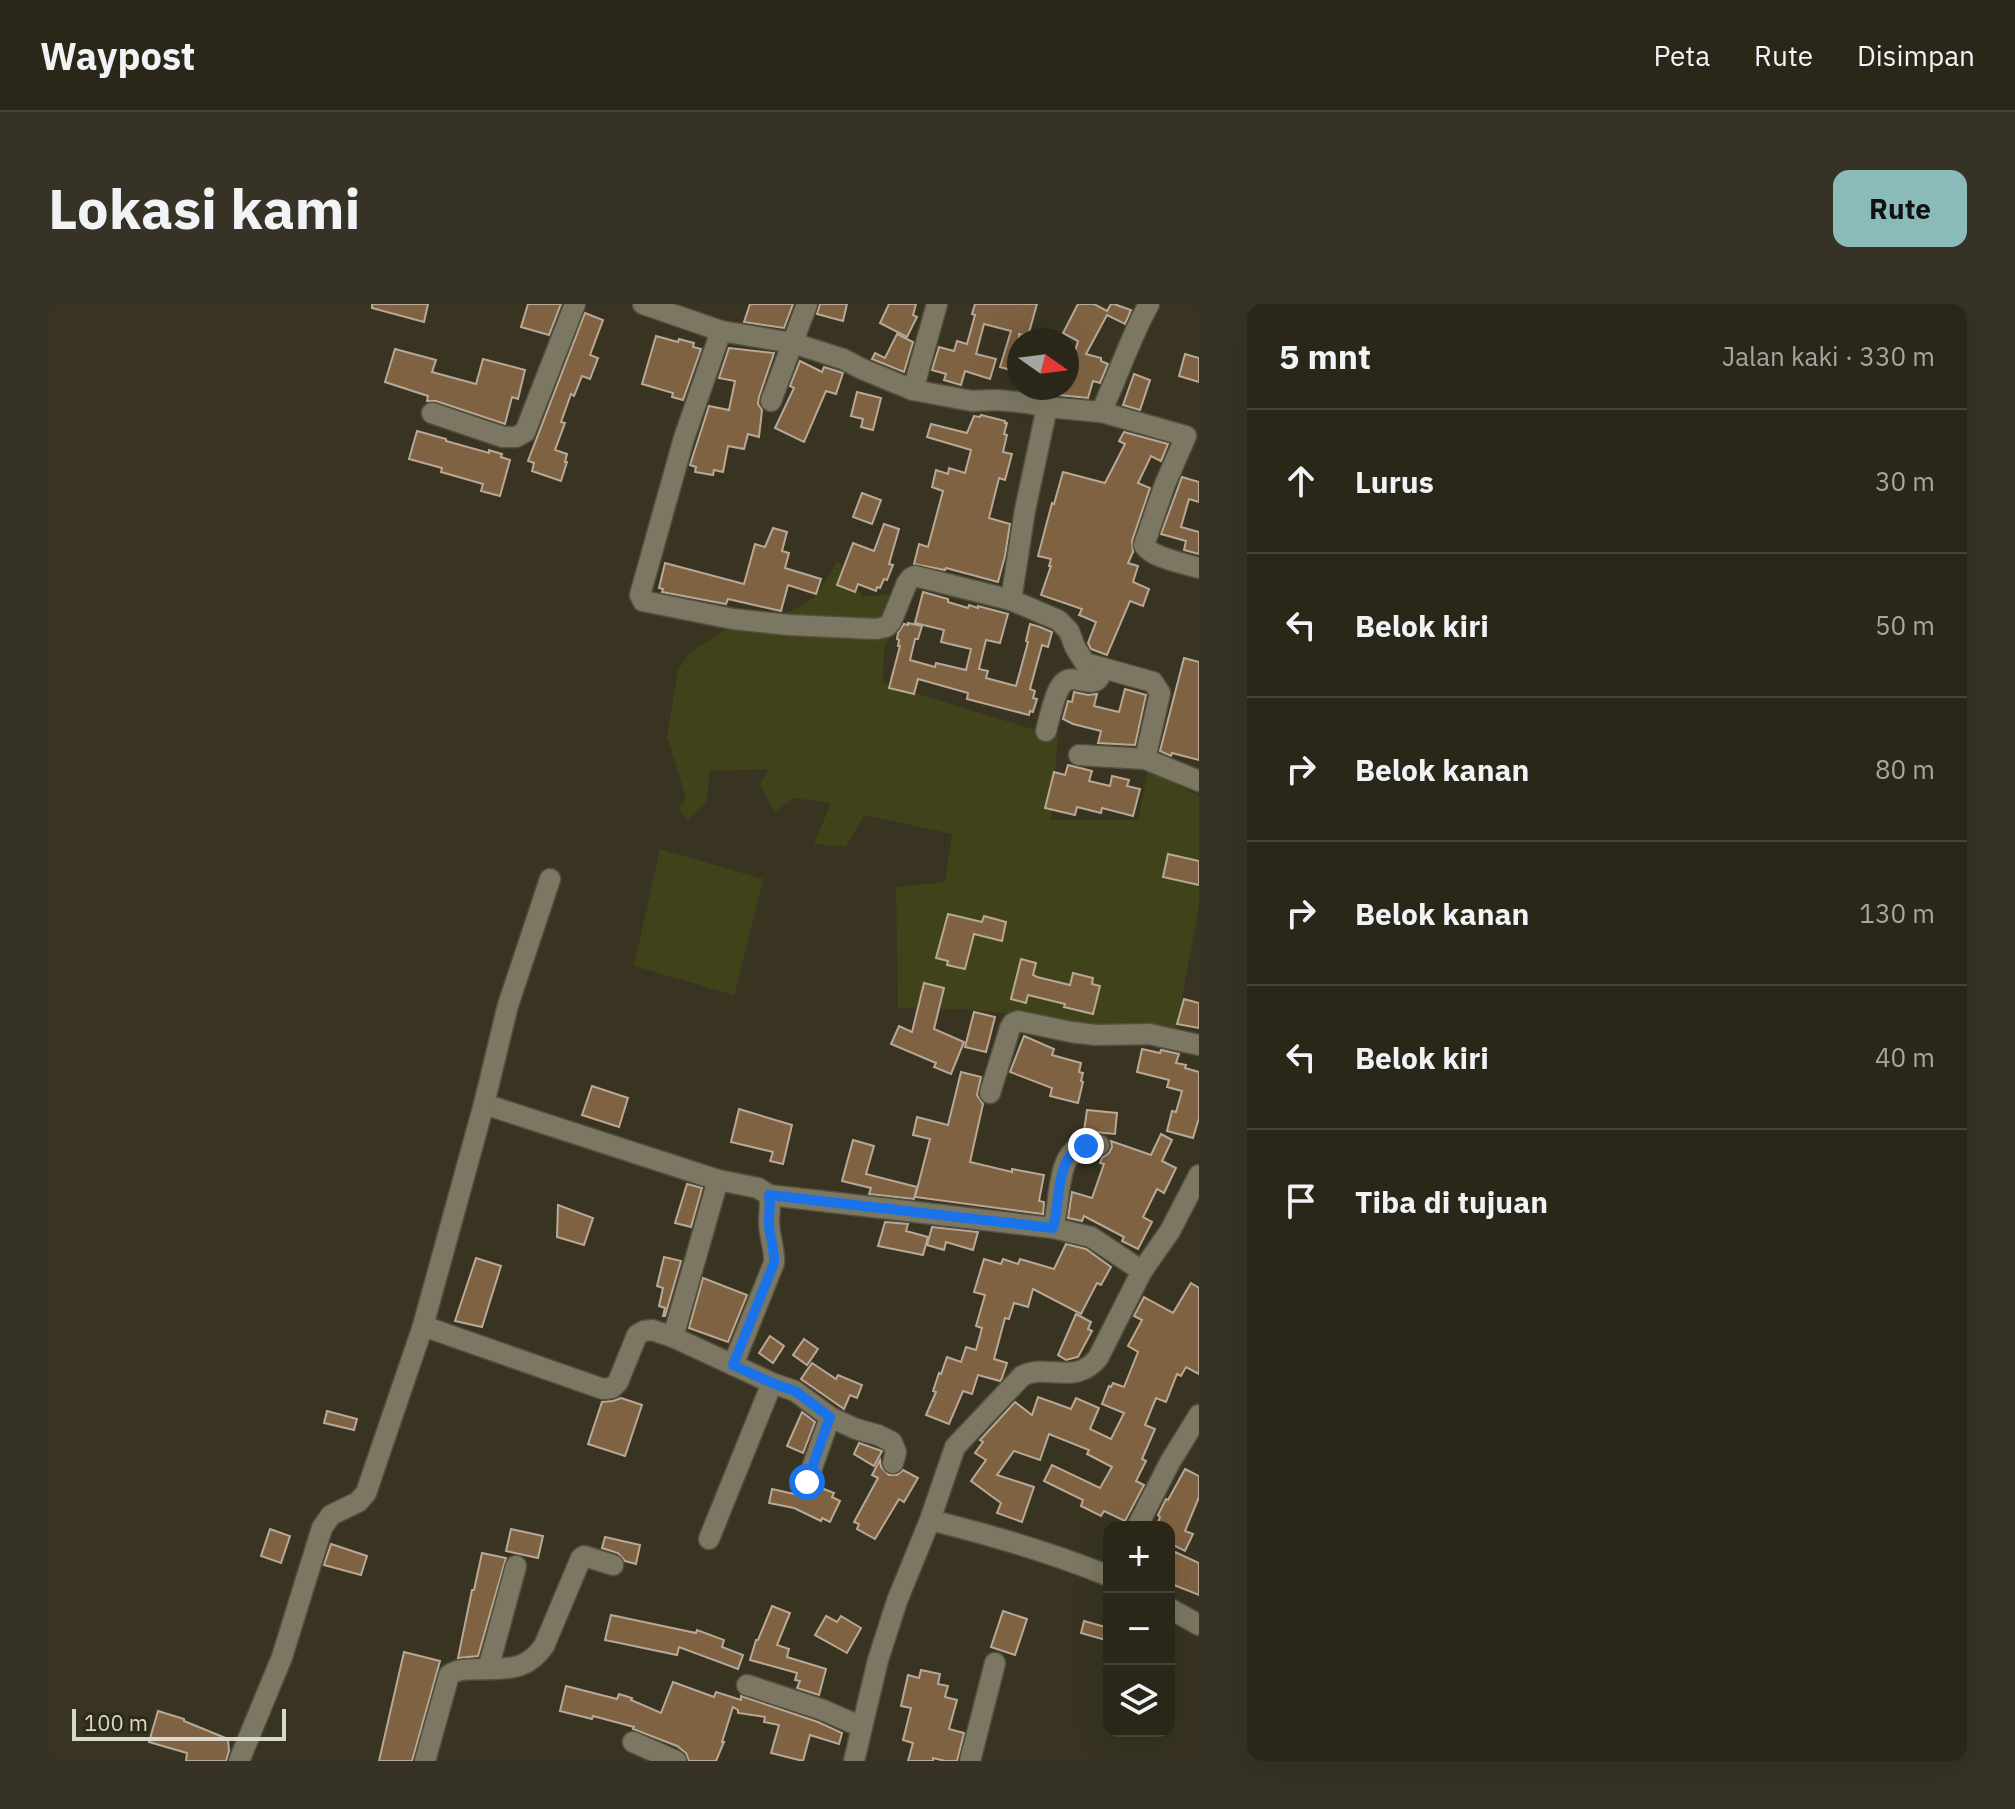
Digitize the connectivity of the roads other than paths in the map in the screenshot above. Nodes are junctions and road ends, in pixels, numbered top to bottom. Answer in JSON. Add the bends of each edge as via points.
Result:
{"nodes":[{"id":1,"x":575,"y":304,"type":"edge"},
{"id":2,"x":643,"y":304,"type":"edge"},
{"id":3,"x":807,"y":304,"type":"edge"},
{"id":4,"x":937,"y":304,"type":"edge"},
{"id":5,"x":1147,"y":304,"type":"edge"},
{"id":6,"x":721,"y":331,"type":"junction"},
{"id":7,"x":793,"y":343,"type":"junction"},
{"id":8,"x":913,"y":390,"type":"junction"},
{"id":9,"x":771,"y":401,"type":"dead end"},
{"id":10,"x":1047,"y":407,"type":"junction"},
{"id":11,"x":1101,"y":412,"type":"junction"},
{"id":12,"x":432,"y":413,"type":"dead end"},
{"id":13,"x":1192,"y":438,"type":"edge"},
{"id":14,"x":1199,"y":568,"type":"edge"},
{"id":15,"x":1011,"y":600,"type":"junction"},
{"id":16,"x":1104,"y":669,"type":"junction"},
{"id":17,"x":1046,"y":731,"type":"dead end"},
{"id":18,"x":1079,"y":755,"type":"dead end"},
{"id":19,"x":1145,"y":759,"type":"junction"},
{"id":20,"x":1199,"y":781,"type":"edge"},
{"id":21,"x":550,"y":879,"type":"dead end"},
{"id":22,"x":1199,"y":1045,"type":"edge"},
{"id":23,"x":990,"y":1093,"type":"dead end"},
{"id":24,"x":484,"y":1104,"type":"junction"},
{"id":25,"x":1099,"y":1145,"type":"dead end"},
{"id":26,"x":1199,"y":1175,"type":"edge"},
{"id":27,"x":718,"y":1180,"type":"junction"},
{"id":28,"x":769,"y":1195,"type":"junction"},
{"id":29,"x":1053,"y":1228,"type":"junction"},
{"id":30,"x":1142,"y":1271,"type":"junction"},
{"id":31,"x":423,"y":1326,"type":"junction"},
{"id":32,"x":673,"y":1337,"type":"junction"},
{"id":33,"x":733,"y":1365,"type":"junction"},
{"id":34,"x":772,"y":1383,"type":"junction"},
{"id":35,"x":1199,"y":1415,"type":"edge"},
{"id":36,"x":830,"y":1417,"type":"junction"},
{"id":37,"x":893,"y":1463,"type":"dead end"},
{"id":38,"x":807,"y":1482,"type":"dead end"},
{"id":39,"x":930,"y":1520,"type":"junction"},
{"id":40,"x":1140,"y":1521,"type":"edge"},
{"id":41,"x":709,"y":1539,"type":"dead end"},
{"id":42,"x":613,"y":1565,"type":"dead end"},
{"id":43,"x":516,"y":1566,"type":"dead end"},
{"id":44,"x":1103,"y":1574,"type":"edge"},
{"id":45,"x":1175,"y":1611,"type":"edge"},
{"id":46,"x":1199,"y":1625,"type":"edge"},
{"id":47,"x":995,"y":1663,"type":"dead end"},
{"id":48,"x":488,"y":1669,"type":"junction"},
{"id":49,"x":747,"y":1685,"type":"dead end"},
{"id":50,"x":862,"y":1727,"type":"junction"},
{"id":51,"x":633,"y":1742,"type":"dead end"},
{"id":52,"x":239,"y":1761,"type":"edge"},
{"id":53,"x":425,"y":1761,"type":"edge"},
{"id":54,"x":676,"y":1761,"type":"edge"},
{"id":55,"x":854,"y":1761,"type":"edge"},
{"id":56,"x":970,"y":1761,"type":"edge"}],
"edges":[{"from":1,"to":12,"type":"street","via":[[525,432],[503,437]]},
{"from":2,"to":6,"type":"street"},
{"from":3,"to":7,"type":"street"},
{"from":4,"to":8,"type":"street"},
{"from":5,"to":11,"type":"street"},
{"from":6,"to":7,"type":"street"},
{"from":6,"to":15,"type":"street","via":[[684,438],[640,595],[643,601],[733,619],[876,629],[891,622],[915,576]]},
{"from":7,"to":8,"type":"street"},
{"from":7,"to":9,"type":"street"},
{"from":8,"to":10,"type":"street"},
{"from":10,"to":11,"type":"street"},
{"from":10,"to":15,"type":"street"},
{"from":11,"to":13,"type":"street"},
{"from":13,"to":14,"type":"street","via":[[1165,484],[1144,545],[1153,554]]},
{"from":15,"to":16,"type":"street","via":[[1058,620],[1085,663]]},
{"from":16,"to":17,"type":"street","via":[[1093,682],[1073,678],[1060,686]]},
{"from":16,"to":19,"type":"street","via":[[1157,686],[1158,706]]},
{"from":18,"to":19,"type":"street"},
{"from":19,"to":20,"type":"street"},
{"from":21,"to":24,"type":"street","via":[[508,1005]]},
{"from":22,"to":23,"type":"street","via":[[1149,1034],[1096,1035],[1018,1021],[1010,1028]]},
{"from":24,"to":27,"type":"street"},
{"from":24,"to":31,"type":"street"},
{"from":25,"to":29,"type":"street","via":[[1078,1148],[1068,1159]]},
{"from":26,"to":30,"type":"street"},
{"from":27,"to":28,"type":"street"},
{"from":27,"to":32,"type":"street"},
{"from":28,"to":29,"type":"street"},
{"from":28,"to":33,"type":"street","via":[[774,1263]]},
{"from":29,"to":30,"type":"street","via":[[1091,1237]]},
{"from":30,"to":39,"type":"street","via":[[1093,1364],[1080,1372],[1022,1376],[955,1447]]},
{"from":31,"to":32,"type":"street","via":[[603,1389],[618,1382],[637,1335],[652,1330]]},
{"from":31,"to":52,"type":"street","via":[[366,1493],[331,1515],[322,1528],[282,1657]]},
{"from":32,"to":33,"type":"street"},
{"from":33,"to":34,"type":"street"},
{"from":34,"to":36,"type":"street","via":[[795,1391]]},
{"from":34,"to":41,"type":"street"},
{"from":35,"to":40,"type":"street"},
{"from":36,"to":37,"type":"street","via":[[892,1442]]},
{"from":36,"to":38,"type":"street"},
{"from":39,"to":44,"type":"street","via":[[1019,1543]]},
{"from":39,"to":50,"type":"street","via":[[897,1601]]},
{"from":42,"to":48,"type":"street","via":[[581,1558],[535,1658],[522,1666]]},
{"from":43,"to":48,"type":"street"},
{"from":45,"to":46,"type":"street"},
{"from":47,"to":56,"type":"street"},
{"from":48,"to":53,"type":"street","via":[[449,1675]]},
{"from":49,"to":50,"type":"street"},
{"from":50,"to":55,"type":"street"},
{"from":51,"to":54,"type":"street"}]}
